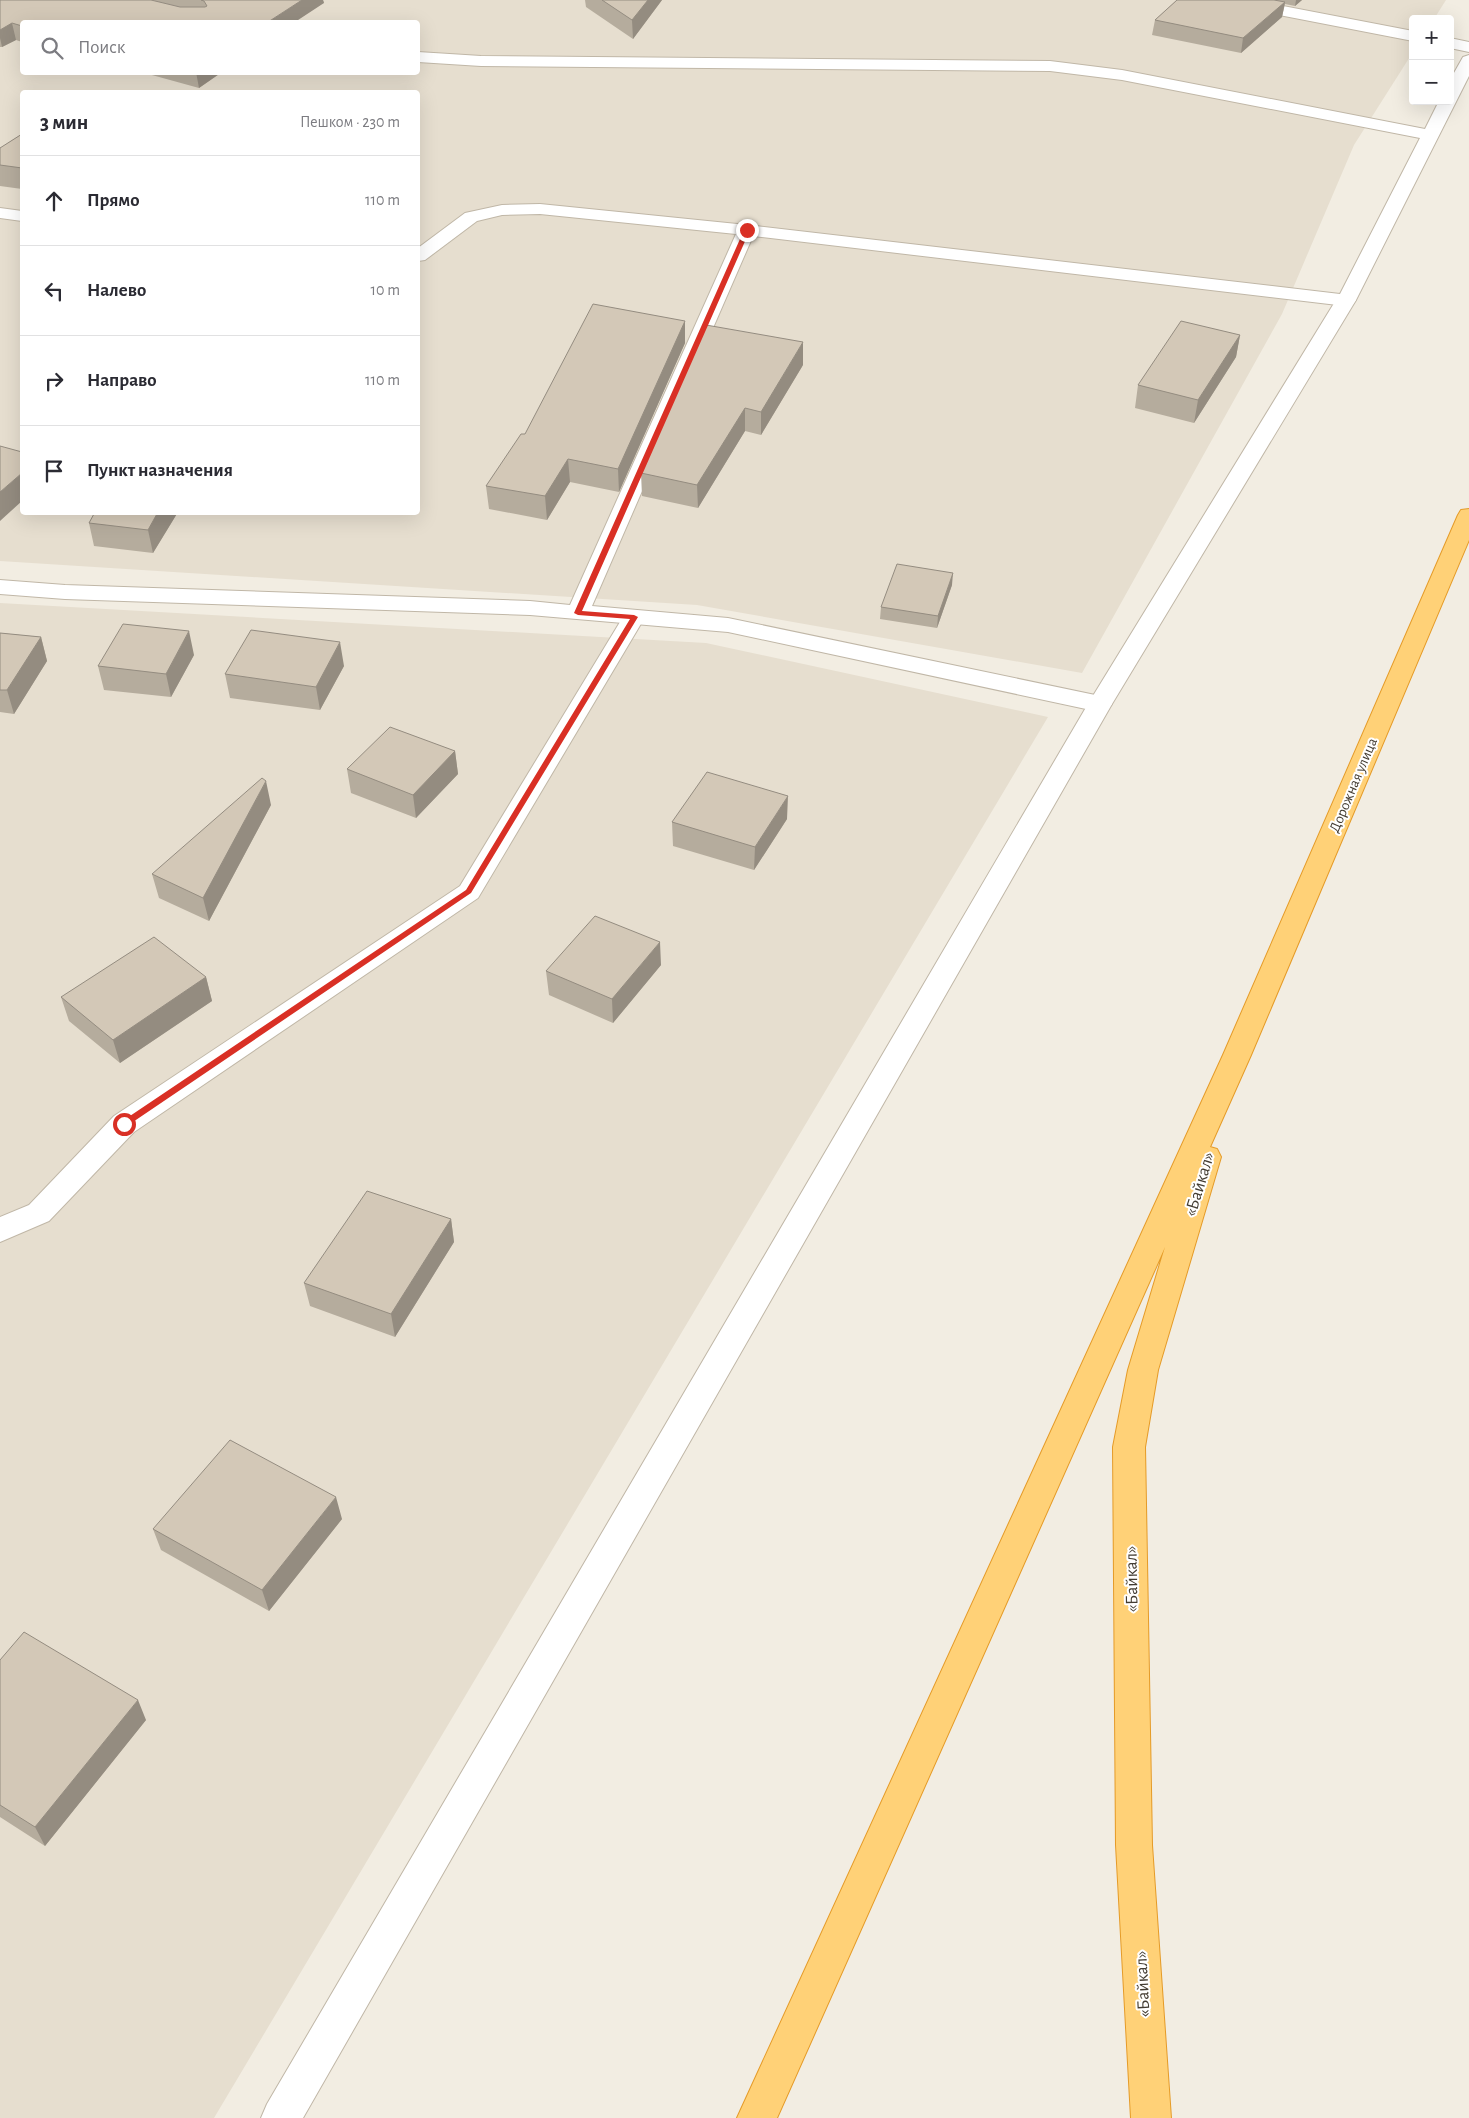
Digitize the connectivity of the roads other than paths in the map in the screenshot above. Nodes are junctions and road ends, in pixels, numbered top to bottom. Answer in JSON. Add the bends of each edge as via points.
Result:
{"nodes":[{"id":1,"x":1228,"y":0,"type":"edge"},
{"id":2,"x":1409,"y":35,"type":"edge"},
{"id":3,"x":1454,"y":44,"type":"edge"},
{"id":4,"x":1469,"y":46,"type":"edge"},
{"id":5,"x":420,"y":57,"type":"edge"},
{"id":6,"x":1469,"y":60,"type":"edge"},
{"id":7,"x":1454,"y":89,"type":"edge"},
{"id":8,"x":1446,"y":105,"type":"edge"},
{"id":9,"x":1431,"y":135,"type":"junction"},
{"id":10,"x":0,"y":213,"type":"edge"},
{"id":11,"x":20,"y":216,"type":"edge"},
{"id":12,"x":747,"y":230,"type":"junction"},
{"id":13,"x":420,"y":255,"type":"edge"},
{"id":14,"x":1346,"y":300,"type":"junction"},
{"id":15,"x":1469,"y":516,"type":"edge"},
{"id":16,"x":0,"y":587,"type":"edge"},
{"id":17,"x":578,"y":613,"type":"junction"},
{"id":18,"x":634,"y":617,"type":"junction"},
{"id":19,"x":1100,"y":704,"type":"junction"},
{"id":20,"x":1237,"y":1055,"type":"junction"},
{"id":21,"x":0,"y":1230,"type":"edge"},
{"id":22,"x":280,"y":2118,"type":"edge"},
{"id":23,"x":757,"y":2118,"type":"edge"},
{"id":24,"x":1151,"y":2118,"type":"edge"}],
"edges":[{"from":1,"to":2,"type":"street"},
{"from":3,"to":4,"type":"street"},
{"from":5,"to":9,"type":"street","via":[[481,61],[1050,66],[1122,75]]},
{"from":6,"to":7,"type":"street"},
{"from":8,"to":9,"type":"street"},
{"from":9,"to":14,"type":"street"},
{"from":10,"to":11,"type":"street"},
{"from":12,"to":13,"type":"street","via":[[540,209],[502,210],[471,217]]},
{"from":12,"to":14,"type":"street"},
{"from":12,"to":17,"type":"street"},
{"from":14,"to":19,"type":"street"},
{"from":15,"to":20,"type":"highway","name":"Дорожная улица"},
{"from":16,"to":17,"type":"street","via":[[530,608]]},
{"from":17,"to":18,"type":"street"},
{"from":18,"to":19,"type":"street","via":[[728,625]]},
{"from":18,"to":21,"type":"street","via":[[469,892],[124,1124],[39,1213]]},
{"from":19,"to":22,"type":"street"},
{"from":20,"to":23,"type":"highway"},
{"from":20,"to":24,"type":"highway","name":"«Байкал»","via":[[1143,1370],[1129,1447],[1134,1845]]}]}
